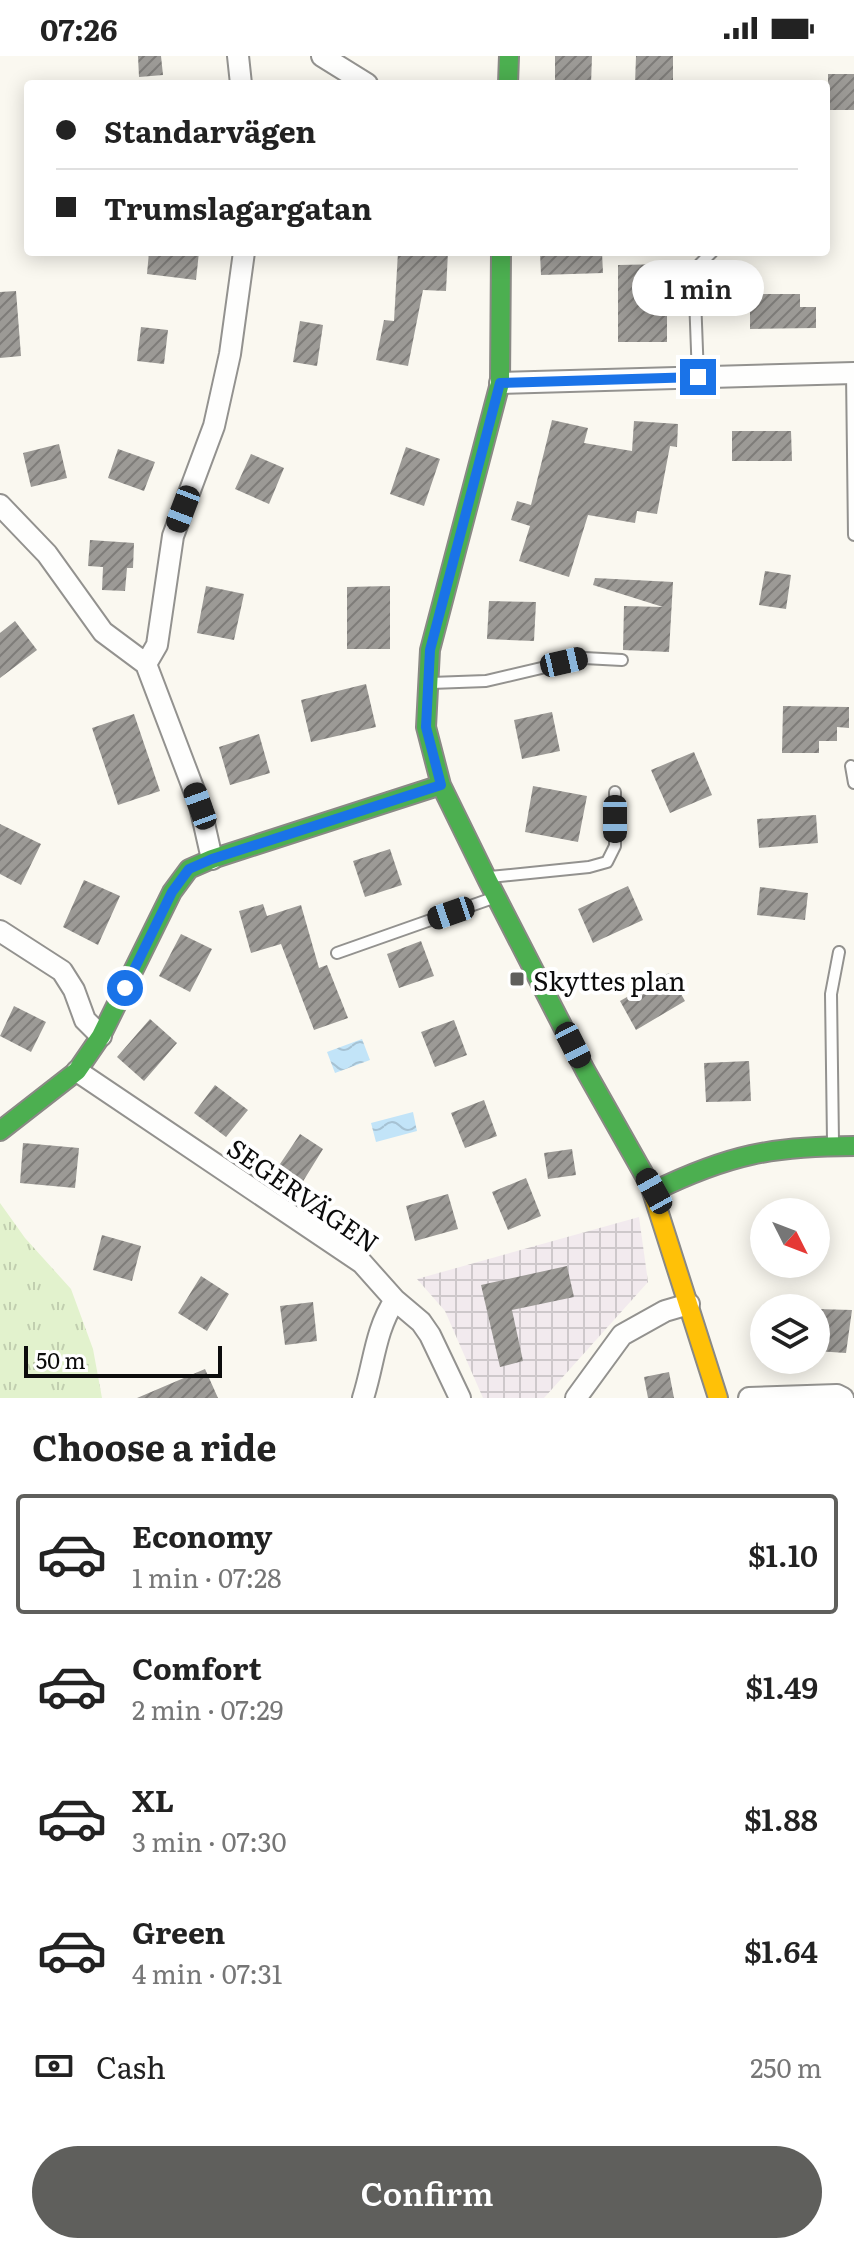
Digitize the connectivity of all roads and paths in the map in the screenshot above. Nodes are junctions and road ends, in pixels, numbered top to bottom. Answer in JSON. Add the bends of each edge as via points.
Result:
{"nodes":[{"id":1,"x":238,"y":56,"type":"edge"},
{"id":2,"x":322,"y":56,"type":"edge"},
{"id":3,"x":509,"y":56,"type":"edge"},
{"id":4,"x":241,"y":80,"type":"edge"},
{"id":5,"x":361,"y":80,"type":"edge"},
{"id":6,"x":508,"y":80,"type":"edge"},
{"id":7,"x":243,"y":256,"type":"edge"},
{"id":8,"x":501,"y":256,"type":"edge"},
{"id":9,"x":708,"y":256,"type":"edge"},
{"id":10,"x":853,"y":373,"type":"edge"},
{"id":11,"x":698,"y":377,"type":"junction"},
{"id":12,"x":500,"y":383,"type":"junction"},
{"id":13,"x":0,"y":505,"type":"edge"},
{"id":14,"x":854,"y":535,"type":"edge"},
{"id":15,"x":622,"y":660,"type":"dead end"},
{"id":16,"x":146,"y":664,"type":"junction"},
{"id":17,"x":429,"y":683,"type":"junction"},
{"id":18,"x":851,"y":766,"type":"dead end"},
{"id":19,"x":854,"y":783,"type":"edge"},
{"id":20,"x":441,"y":785,"type":"junction"},
{"id":21,"x":615,"y":792,"type":"dead end"},
{"id":22,"x":212,"y":859,"type":"junction"},
{"id":23,"x":486,"y":877,"type":"junction"},
{"id":24,"x":496,"y":897,"type":"junction"},
{"id":25,"x":0,"y":931,"type":"edge"},
{"id":26,"x":839,"y":952,"type":"dead end"},
{"id":27,"x":337,"y":953,"type":"dead end"},
{"id":28,"x":101,"y":1036,"type":"junction"},
{"id":29,"x":77,"y":1071,"type":"junction"},
{"id":30,"x":0,"y":1131,"type":"edge"},
{"id":31,"x":833,"y":1146,"type":"junction"},
{"id":32,"x":854,"y":1146,"type":"edge"},
{"id":33,"x":654,"y":1191,"type":"junction"},
{"id":34,"x":395,"y":1300,"type":"junction"},
{"id":35,"x":689,"y":1304,"type":"junction"},
{"id":36,"x":363,"y":1398,"type":"edge"},
{"id":37,"x":460,"y":1398,"type":"edge"},
{"id":38,"x":576,"y":1398,"type":"edge"},
{"id":39,"x":718,"y":1398,"type":"edge"},
{"id":40,"x":749,"y":1398,"type":"edge"},
{"id":41,"x":843,"y":1398,"type":"edge"}],
"edges":[{"from":1,"to":4,"type":"street"},
{"from":2,"to":5,"type":"street"},
{"from":3,"to":6,"type":"street"},
{"from":7,"to":16,"type":"street","via":[[214,426],[173,536],[157,645]]},
{"from":8,"to":12,"type":"street"},
{"from":9,"to":11,"type":"lane","via":[[700,264],[695,297]]},
{"from":10,"to":11,"type":"street"},
{"from":10,"to":14,"type":"lane"},
{"from":11,"to":12,"type":"street"},
{"from":12,"to":17,"type":"street","via":[[430,650]]},
{"from":13,"to":16,"type":"street","via":[[47,554],[103,632]]},
{"from":15,"to":17,"type":"lane","via":[[584,658],[486,681]]},
{"from":16,"to":22,"type":"street","via":[[200,806]]},
{"from":17,"to":20,"type":"street","via":[[426,727]]},
{"from":18,"to":19,"type":"lane"},
{"from":20,"to":22,"type":"street"},
{"from":20,"to":23,"type":"street"},
{"from":21,"to":23,"type":"lane","via":[[615,846],[607,862]]},
{"from":22,"to":28,"type":"street","via":[[189,869],[172,892]]},
{"from":23,"to":24,"type":"street"},
{"from":24,"to":27,"type":"lane"},
{"from":24,"to":33,"type":"street"},
{"from":25,"to":28,"type":"street","via":[[62,971],[85,1020]]},
{"from":26,"to":31,"type":"lane","via":[[831,994]]},
{"from":28,"to":29,"type":"street"},
{"from":29,"to":30,"type":"street"},
{"from":29,"to":34,"type":"street","name":"SEGERVÄGEN","via":[[362,1263]]},
{"from":31,"to":32,"type":"street"},
{"from":31,"to":33,"type":"street","via":[[742,1156]]},
{"from":33,"to":35,"type":"street"},
{"from":34,"to":36,"type":"street","via":[[376,1338]]},
{"from":34,"to":37,"type":"street","name":"SEGERVÄGEN","via":[[430,1335]]},
{"from":35,"to":38,"type":"street","via":[[622,1335]]},
{"from":35,"to":39,"type":"street"},
{"from":40,"to":41,"type":"street"}]}
